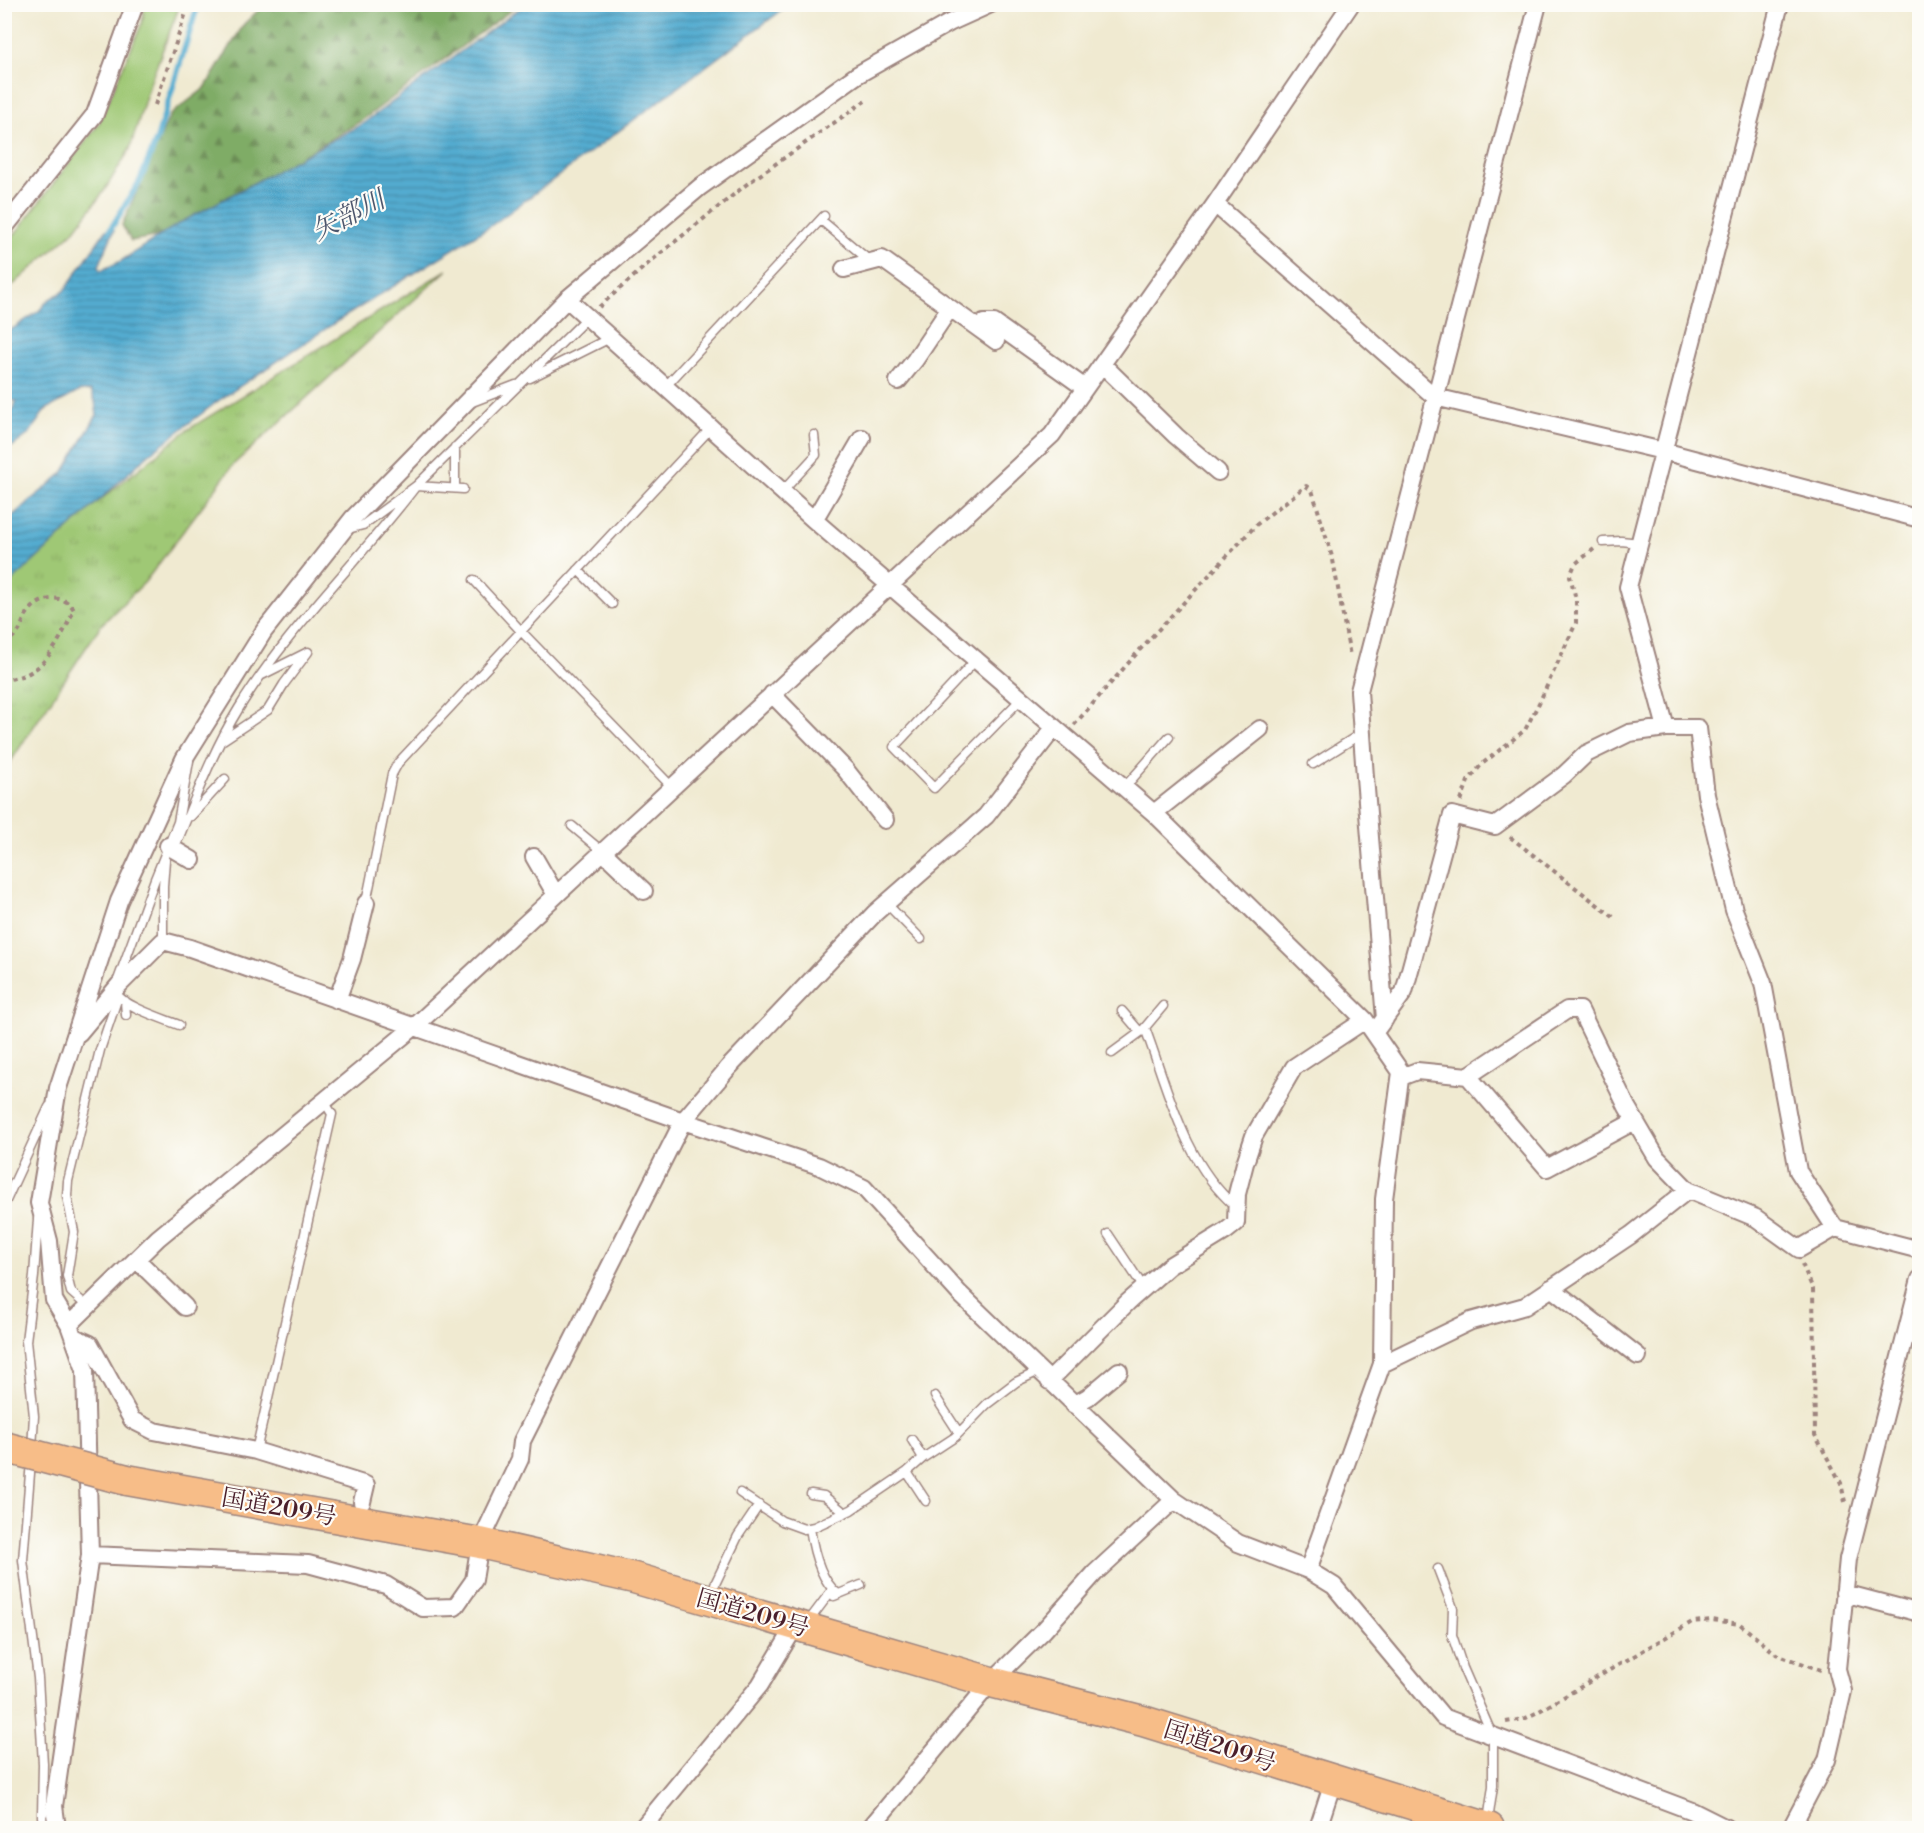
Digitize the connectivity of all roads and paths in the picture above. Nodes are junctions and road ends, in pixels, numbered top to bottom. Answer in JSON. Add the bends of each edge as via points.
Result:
{"nodes":[{"id":1,"x":135,"y":4,"type":"edge"},
{"id":2,"x":189,"y":4,"type":"edge"},
{"id":3,"x":991,"y":4,"type":"edge"},
{"id":4,"x":1351,"y":4,"type":"edge"},
{"id":5,"x":1538,"y":4,"type":"edge"},
{"id":6,"x":1780,"y":4,"type":"edge"},
{"id":7,"x":865,"y":101,"type":"dead end"},
{"id":8,"x":155,"y":105,"type":"dead end"},
{"id":9,"x":1215,"y":204,"type":"junction"},
{"id":10,"x":4,"y":228,"type":"edge"},
{"id":11,"x":872,"y":262,"type":"junction"},
{"id":12,"x":844,"y":269,"type":"dead end"},
{"id":13,"x":567,"y":299,"type":"junction"},
{"id":14,"x":950,"y":308,"type":"junction"},
{"id":15,"x":587,"y":318,"type":"junction"},
{"id":16,"x":980,"y":329,"type":"junction"},
{"id":17,"x":610,"y":338,"type":"junction"},
{"id":18,"x":996,"y":340,"type":"dead end"},
{"id":19,"x":1102,"y":364,"type":"junction"},
{"id":20,"x":898,"y":381,"type":"dead end"},
{"id":21,"x":521,"y":382,"type":"junction"},
{"id":22,"x":665,"y":387,"type":"junction"},
{"id":23,"x":1085,"y":387,"type":"junction"},
{"id":24,"x":1436,"y":397,"type":"junction"},
{"id":25,"x":463,"y":406,"type":"junction"},
{"id":26,"x":711,"y":428,"type":"junction"},
{"id":27,"x":814,"y":435,"type":"dead end"},
{"id":28,"x":862,"y":438,"type":"dead end"},
{"id":29,"x":455,"y":447,"type":"junction"},
{"id":30,"x":1663,"y":451,"type":"junction"},
{"id":31,"x":1218,"y":472,"type":"dead end"},
{"id":32,"x":416,"y":486,"type":"junction"},
{"id":33,"x":782,"y":492,"type":"junction"},
{"id":34,"x":1920,"y":519,"type":"edge"},
{"id":35,"x":814,"y":520,"type":"junction"},
{"id":36,"x":344,"y":529,"type":"junction"},
{"id":37,"x":1603,"y":542,"type":"joint"},
{"id":38,"x":1640,"y":543,"type":"junction"},
{"id":39,"x":578,"y":570,"type":"junction"},
{"id":40,"x":474,"y":580,"type":"dead end"},
{"id":41,"x":890,"y":584,"type":"junction"},
{"id":42,"x":612,"y":604,"type":"dead end"},
{"id":43,"x":520,"y":630,"type":"junction"},
{"id":44,"x":4,"y":644,"type":"edge"},
{"id":45,"x":976,"y":660,"type":"junction"},
{"id":46,"x":262,"y":675,"type":"junction"},
{"id":47,"x":4,"y":681,"type":"edge"},
{"id":48,"x":1359,"y":691,"type":"junction"},
{"id":49,"x":772,"y":694,"type":"junction"},
{"id":50,"x":1021,"y":699,"type":"junction"},
{"id":51,"x":1666,"y":728,"type":"junction"},
{"id":52,"x":1260,"y":729,"type":"dead end"},
{"id":53,"x":1059,"y":732,"type":"junction"},
{"id":54,"x":1362,"y":733,"type":"junction"},
{"id":55,"x":1169,"y":737,"type":"dead end"},
{"id":56,"x":222,"y":740,"type":"junction"},
{"id":57,"x":191,"y":748,"type":"junction"},
{"id":58,"x":1313,"y":764,"type":"dead end"},
{"id":59,"x":225,"y":779,"type":"dead end"},
{"id":60,"x":672,"y":787,"type":"junction"},
{"id":61,"x":1124,"y":788,"type":"junction"},
{"id":62,"x":1154,"y":813,"type":"junction"},
{"id":63,"x":1456,"y":816,"type":"junction"},
{"id":64,"x":885,"y":820,"type":"dead end"},
{"id":65,"x":185,"y":823,"type":"junction"},
{"id":66,"x":572,"y":826,"type":"dead end"},
{"id":67,"x":1495,"y":826,"type":"junction"},
{"id":68,"x":170,"y":849,"type":"junction"},
{"id":69,"x":603,"y":852,"type":"junction"},
{"id":70,"x":534,"y":857,"type":"dead end"},
{"id":71,"x":192,"y":860,"type":"dead end"},
{"id":72,"x":644,"y":891,"type":"dead end"},
{"id":73,"x":556,"y":895,"type":"junction"},
{"id":74,"x":366,"y":903,"type":"joint"},
{"id":75,"x":886,"y":903,"type":"junction"},
{"id":76,"x":1616,"y":919,"type":"dead end"},
{"id":77,"x":921,"y":939,"type":"dead end"},
{"id":78,"x":164,"y":941,"type":"junction"},
{"id":79,"x":119,"y":996,"type":"junction"},
{"id":80,"x":337,"y":1000,"type":"junction"},
{"id":81,"x":1163,"y":1006,"type":"dead end"},
{"id":82,"x":1122,"y":1011,"type":"dead end"},
{"id":83,"x":126,"y":1015,"type":"dead end"},
{"id":84,"x":1385,"y":1019,"type":"junction"},
{"id":85,"x":179,"y":1025,"type":"dead end"},
{"id":86,"x":414,"y":1027,"type":"junction"},
{"id":87,"x":1370,"y":1027,"type":"junction"},
{"id":88,"x":1142,"y":1030,"type":"junction"},
{"id":89,"x":73,"y":1041,"type":"junction"},
{"id":90,"x":1112,"y":1053,"type":"dead end"},
{"id":91,"x":1468,"y":1076,"type":"junction"},
{"id":92,"x":1401,"y":1077,"type":"junction"},
{"id":93,"x":58,"y":1088,"type":"junction"},
{"id":94,"x":324,"y":1101,"type":"junction"},
{"id":95,"x":682,"y":1121,"type":"junction"},
{"id":96,"x":1635,"y":1121,"type":"junction"},
{"id":97,"x":1688,"y":1190,"type":"junction"},
{"id":98,"x":39,"y":1203,"type":"junction"},
{"id":99,"x":4,"y":1204,"type":"edge"},
{"id":100,"x":1236,"y":1207,"type":"junction"},
{"id":101,"x":1835,"y":1228,"type":"junction"},
{"id":102,"x":1108,"y":1234,"type":"dead end"},
{"id":103,"x":1800,"y":1249,"type":"junction"},
{"id":104,"x":1920,"y":1250,"type":"edge"},
{"id":105,"x":136,"y":1260,"type":"junction"},
{"id":106,"x":1920,"y":1280,"type":"edge"},
{"id":107,"x":1144,"y":1288,"type":"junction"},
{"id":108,"x":1551,"y":1288,"type":"junction"},
{"id":109,"x":88,"y":1307,"type":"junction"},
{"id":110,"x":185,"y":1307,"type":"dead end"},
{"id":111,"x":72,"y":1331,"type":"junction"},
{"id":112,"x":1638,"y":1356,"type":"dead end"},
{"id":113,"x":1382,"y":1364,"type":"junction"},
{"id":114,"x":1119,"y":1371,"type":"dead end"},
{"id":115,"x":1044,"y":1376,"type":"junction"},
{"id":116,"x":935,"y":1396,"type":"dead end"},
{"id":117,"x":1074,"y":1405,"type":"junction"},
{"id":118,"x":959,"y":1433,"type":"junction"},
{"id":119,"x":912,"y":1440,"type":"dead end"},
{"id":120,"x":4,"y":1447,"type":"edge"},
{"id":121,"x":255,"y":1451,"type":"junction"},
{"id":122,"x":923,"y":1458,"type":"junction"},
{"id":123,"x":907,"y":1472,"type":"junction"},
{"id":124,"x":740,"y":1493,"type":"dead end"},
{"id":125,"x":811,"y":1494,"type":"dead end"},
{"id":126,"x":1174,"y":1500,"type":"junction"},
{"id":127,"x":926,"y":1501,"type":"dead end"},
{"id":128,"x":362,"y":1502,"type":"dead end"},
{"id":129,"x":1846,"y":1505,"type":"dead end"},
{"id":130,"x":759,"y":1506,"type":"junction"},
{"id":131,"x":844,"y":1513,"type":"junction"},
{"id":132,"x":810,"y":1528,"type":"junction"},
{"id":133,"x":480,"y":1543,"type":"junction"},
{"id":134,"x":90,"y":1556,"type":"junction"},
{"id":135,"x":1438,"y":1569,"type":"dead end"},
{"id":136,"x":1308,"y":1570,"type":"junction"},
{"id":137,"x":715,"y":1584,"type":"dead end"},
{"id":138,"x":861,"y":1584,"type":"dead end"},
{"id":139,"x":835,"y":1592,"type":"junction"},
{"id":140,"x":1844,"y":1593,"type":"junction"},
{"id":141,"x":1920,"y":1612,"type":"edge"},
{"id":142,"x":800,"y":1626,"type":"junction"},
{"id":143,"x":1839,"y":1677,"type":"junction"},
{"id":144,"x":991,"y":1682,"type":"junction"},
{"id":145,"x":1490,"y":1731,"type":"junction"},
{"id":146,"x":58,"y":1778,"type":"junction"},
{"id":147,"x":1333,"y":1782,"type":"junction"},
{"id":148,"x":42,"y":1816,"type":"junction"},
{"id":149,"x":43,"y":1828,"type":"edge"},
{"id":150,"x":57,"y":1828,"type":"edge"},
{"id":151,"x":642,"y":1828,"type":"edge"},
{"id":152,"x":870,"y":1828,"type":"edge"},
{"id":153,"x":1318,"y":1828,"type":"edge"},
{"id":154,"x":1488,"y":1828,"type":"edge"},
{"id":155,"x":1726,"y":1828,"type":"edge"},
{"id":156,"x":1791,"y":1828,"type":"edge"}],
"edges":[{"from":1,"to":10,"type":"street","via":[[95,114]]},
{"from":2,"to":8,"type":"path"},
{"from":3,"to":13,"type":"street","via":[[857,75],[700,187]]},
{"from":4,"to":9,"type":"street"},
{"from":5,"to":24,"type":"street"},
{"from":6,"to":30,"type":"street"},
{"from":7,"to":15,"type":"path","via":[[747,184]]},
{"from":9,"to":19,"type":"street"},
{"from":9,"to":24,"type":"street"},
{"from":11,"to":12,"type":"street"},
{"from":11,"to":14,"type":"street","via":[[882,259]]},
{"from":11,"to":22,"type":"lane","via":[[823,218]]},
{"from":13,"to":15,"type":"street"},
{"from":13,"to":25,"type":"street"},
{"from":14,"to":16,"type":"street"},
{"from":14,"to":20,"type":"street"},
{"from":15,"to":17,"type":"street"},
{"from":15,"to":21,"type":"lane"},
{"from":16,"to":18,"type":"street"},
{"from":16,"to":23,"type":"street","via":[[984,323],[994,323]]},
{"from":17,"to":21,"type":"lane"},
{"from":17,"to":22,"type":"street"},
{"from":19,"to":23,"type":"street"},
{"from":19,"to":31,"type":"street"},
{"from":21,"to":25,"type":"lane"},
{"from":21,"to":29,"type":"lane"},
{"from":22,"to":26,"type":"street"},
{"from":23,"to":41,"type":"street","via":[[1052,435]]},
{"from":24,"to":30,"type":"street"},
{"from":24,"to":48,"type":"street"},
{"from":25,"to":36,"type":"street"},
{"from":26,"to":33,"type":"street"},
{"from":26,"to":39,"type":"lane"},
{"from":27,"to":33,"type":"lane","via":[[816,455]]},
{"from":28,"to":35,"type":"street"},
{"from":29,"to":32,"type":"lane"},
{"from":29,"to":32,"type":"lane","via":[[459,489]]},
{"from":30,"to":34,"type":"street"},
{"from":30,"to":38,"type":"street"},
{"from":32,"to":36,"type":"lane","via":[[363,525]]},
{"from":32,"to":46,"type":"lane"},
{"from":33,"to":35,"type":"street"},
{"from":35,"to":41,"type":"street"},
{"from":36,"to":57,"type":"street","via":[[264,631]]},
{"from":37,"to":38,"type":"lane"},
{"from":37,"to":63,"type":"path","via":[[1575,564],[1570,576],[1576,599],[1576,623],[1525,730],[1482,764],[1468,781]]},
{"from":38,"to":51,"type":"street","via":[[1628,587]]},
{"from":39,"to":42,"type":"lane"},
{"from":39,"to":43,"type":"lane"},
{"from":40,"to":43,"type":"lane"},
{"from":41,"to":45,"type":"street"},
{"from":41,"to":49,"type":"street"},
{"from":43,"to":60,"type":"lane"},
{"from":43,"to":74,"type":"lane","via":[[398,763],[392,774]]},
{"from":44,"to":47,"type":"path","via":[[18,632],[28,612],[49,598],[64,600],[74,610],[45,660],[28,674]]},
{"from":45,"to":50,"type":"street"},
{"from":45,"to":50,"type":"lane","via":[[894,747],[934,788]]},
{"from":46,"to":56,"type":"lane"},
{"from":46,"to":56,"type":"lane","via":[[308,652],[268,710]]},
{"from":48,"to":53,"type":"path","via":[[1333,560],[1312,490],[1306,486],[1257,525]]},
{"from":48,"to":54,"type":"street"},
{"from":49,"to":60,"type":"street"},
{"from":49,"to":64,"type":"street","via":[[845,769]]},
{"from":50,"to":53,"type":"street"},
{"from":51,"to":67,"type":"street","via":[[1629,733],[1586,754]]},
{"from":51,"to":101,"type":"street","via":[[1698,728],[1706,795],[1734,910],[1763,983],[1798,1170]]},
{"from":52,"to":62,"type":"street"},
{"from":53,"to":61,"type":"street"},
{"from":53,"to":75,"type":"street","via":[[986,816]]},
{"from":54,"to":58,"type":"lane"},
{"from":54,"to":84,"type":"street"},
{"from":55,"to":61,"type":"lane"},
{"from":56,"to":65,"type":"lane"},
{"from":57,"to":68,"type":"lane"},
{"from":57,"to":89,"type":"street","via":[[119,902]]},
{"from":59,"to":65,"type":"lane"},
{"from":60,"to":69,"type":"street"},
{"from":61,"to":62,"type":"street"},
{"from":62,"to":87,"type":"street"},
{"from":63,"to":67,"type":"street"},
{"from":63,"to":84,"type":"street","via":[[1452,815],[1404,992]]},
{"from":65,"to":68,"type":"lane"},
{"from":66,"to":69,"type":"lane"},
{"from":67,"to":76,"type":"path"},
{"from":68,"to":71,"type":"street"},
{"from":68,"to":78,"type":"lane","via":[[163,886]]},
{"from":68,"to":79,"type":"lane"},
{"from":69,"to":72,"type":"street"},
{"from":69,"to":73,"type":"street"},
{"from":70,"to":73,"type":"street"},
{"from":73,"to":86,"type":"street"},
{"from":74,"to":80,"type":"street"},
{"from":75,"to":77,"type":"lane"},
{"from":75,"to":95,"type":"street"},
{"from":78,"to":79,"type":"street"},
{"from":78,"to":80,"type":"street"},
{"from":79,"to":83,"type":"lane"},
{"from":79,"to":85,"type":"lane"},
{"from":79,"to":89,"type":"street"},
{"from":79,"to":109,"type":"lane","via":[[100,1050],[68,1180],[74,1232],[67,1276],[71,1292]]},
{"from":80,"to":86,"type":"street"},
{"from":81,"to":88,"type":"lane"},
{"from":82,"to":88,"type":"lane"},
{"from":84,"to":87,"type":"street"},
{"from":86,"to":94,"type":"street"},
{"from":86,"to":95,"type":"street"},
{"from":87,"to":92,"type":"street"},
{"from":87,"to":100,"type":"street","via":[[1294,1067],[1254,1136]]},
{"from":88,"to":90,"type":"lane"},
{"from":88,"to":100,"type":"lane","via":[[1202,1169]]},
{"from":89,"to":93,"type":"street"},
{"from":91,"to":92,"type":"street","via":[[1417,1071]]},
{"from":91,"to":96,"type":"street","via":[[1547,1168]]},
{"from":91,"to":96,"type":"street","via":[[1567,1010],[1580,1010]]},
{"from":92,"to":113,"type":"street","via":[[1384,1199]]},
{"from":93,"to":98,"type":"street"},
{"from":93,"to":99,"type":"lane"},
{"from":94,"to":105,"type":"street"},
{"from":94,"to":121,"type":"lane","via":[[332,1114]]},
{"from":95,"to":115,"type":"street","via":[[819,1166],[864,1188],[958,1293]]},
{"from":95,"to":133,"type":"street","via":[[522,1441],[520,1459]]},
{"from":96,"to":97,"type":"street","via":[[1657,1158]]},
{"from":97,"to":103,"type":"street","via":[[1756,1218]]},
{"from":97,"to":108,"type":"street","via":[[1631,1236]]},
{"from":98,"to":111,"type":"street","via":[[49,1241],[54,1300]]},
{"from":98,"to":148,"type":"lane","via":[[26,1341],[34,1416],[23,1560],[38,1677],[44,1764]]},
{"from":100,"to":107,"type":"street","via":[[1236,1223],[1169,1266]]},
{"from":101,"to":103,"type":"street"},
{"from":101,"to":104,"type":"street"},
{"from":102,"to":107,"type":"lane"},
{"from":103,"to":129,"type":"path","via":[[1813,1289],[1815,1435],[1840,1483]]},
{"from":105,"to":109,"type":"street"},
{"from":105,"to":110,"type":"street"},
{"from":106,"to":140,"type":"street","via":[[1848,1559]]},
{"from":107,"to":115,"type":"street"},
{"from":108,"to":112,"type":"street"},
{"from":108,"to":113,"type":"street","via":[[1525,1306],[1472,1321]]},
{"from":109,"to":111,"type":"street"},
{"from":111,"to":121,"type":"street","via":[[90,1344],[132,1419],[154,1431]]},
{"from":111,"to":134,"type":"street","via":[[85,1370]]},
{"from":113,"to":136,"type":"street"},
{"from":114,"to":117,"type":"street"},
{"from":115,"to":117,"type":"street"},
{"from":115,"to":118,"type":"lane","via":[[1016,1382]]},
{"from":116,"to":118,"type":"lane"},
{"from":117,"to":126,"type":"street"},
{"from":118,"to":122,"type":"lane"},
{"from":119,"to":122,"type":"lane"},
{"from":120,"to":133,"type":"highway","name":"国道209号","bridge":true,"via":[[127,1480]]},
{"from":121,"to":128,"type":"street","via":[[366,1485]]},
{"from":122,"to":123,"type":"lane"},
{"from":123,"to":127,"type":"lane"},
{"from":123,"to":131,"type":"lane"},
{"from":124,"to":130,"type":"lane"},
{"from":125,"to":131,"type":"lane","via":[[824,1496]]},
{"from":126,"to":136,"type":"street","via":[[1238,1543]]},
{"from":126,"to":144,"type":"street","via":[[1095,1573]]},
{"from":130,"to":132,"type":"lane","via":[[782,1521]]},
{"from":130,"to":137,"type":"lane","via":[[738,1536]]},
{"from":131,"to":132,"type":"lane"},
{"from":132,"to":139,"type":"lane","via":[[814,1553]]},
{"from":133,"to":134,"type":"street","via":[[474,1580],[455,1607],[423,1608],[386,1585],[308,1563]]},
{"from":133,"to":142,"type":"highway","name":"国道209号","via":[[634,1578]]},
{"from":134,"to":146,"type":"street"},
{"from":135,"to":145,"type":"lane","via":[[1453,1608],[1452,1635]]},
{"from":136,"to":145,"type":"street","via":[[1334,1586],[1443,1717]]},
{"from":138,"to":139,"type":"lane"},
{"from":139,"to":142,"type":"lane"},
{"from":140,"to":141,"type":"street"},
{"from":140,"to":143,"type":"street"},
{"from":142,"to":144,"type":"highway","name":"国道209号"},
{"from":142,"to":151,"type":"street","via":[[760,1685]]},
{"from":143,"to":145,"type":"path","via":[[1776,1654],[1740,1624],[1692,1622],[1530,1716]]},
{"from":143,"to":156,"type":"street","via":[[1843,1691],[1827,1760]]},
{"from":144,"to":147,"type":"highway","name":"国道209号","via":[[1143,1721]]},
{"from":144,"to":152,"type":"street"},
{"from":145,"to":154,"type":"lane","via":[[1493,1786]]},
{"from":145,"to":155,"type":"street"},
{"from":146,"to":148,"type":"lane"},
{"from":146,"to":150,"type":"street","via":[[54,1806]]},
{"from":147,"to":153,"type":"street"},
{"from":147,"to":154,"type":"highway","name":"国道209号"},
{"from":148,"to":149,"type":"lane"}]}
